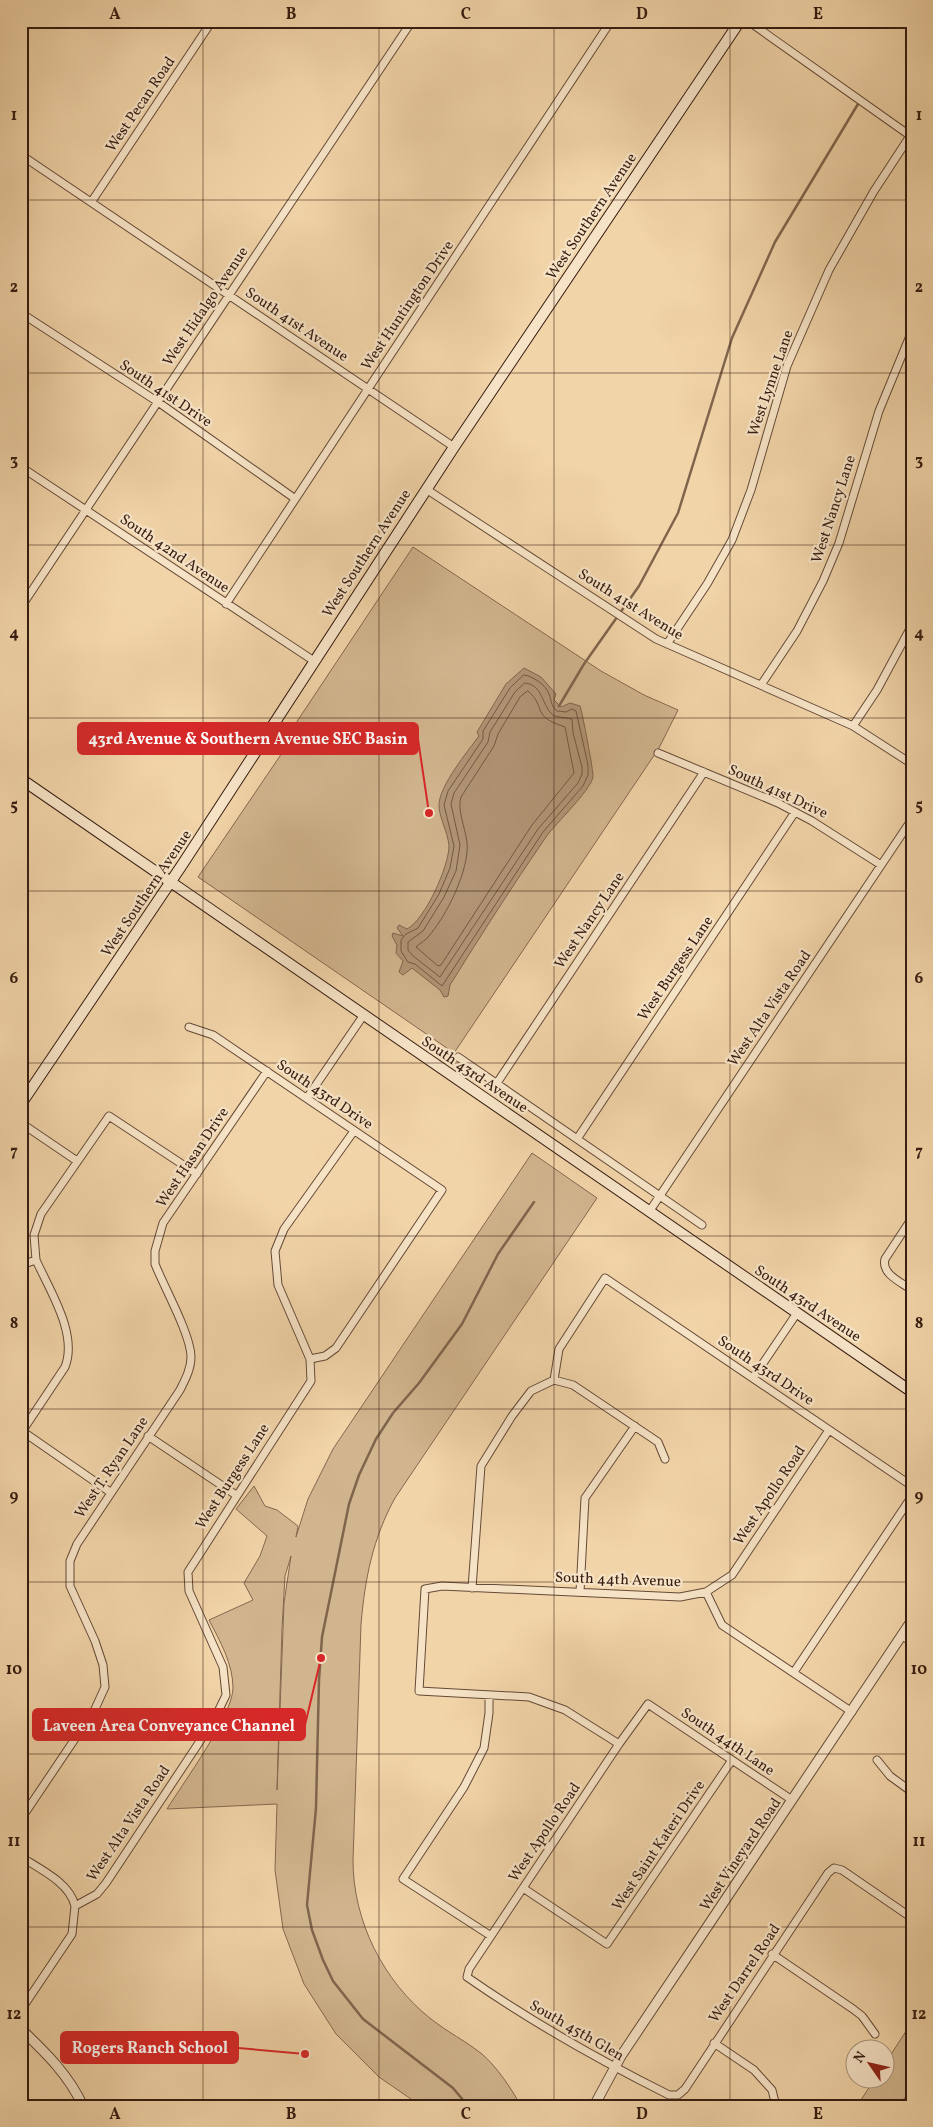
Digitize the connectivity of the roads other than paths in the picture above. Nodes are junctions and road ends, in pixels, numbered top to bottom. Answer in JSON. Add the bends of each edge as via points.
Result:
{"nodes":[{"id":1,"x":212,"y":21,"type":"edge"},
{"id":2,"x":412,"y":21,"type":"edge"},
{"id":3,"x":611,"y":21,"type":"edge"},
{"id":4,"x":740,"y":21,"type":"edge"},
{"id":5,"x":748,"y":21,"type":"edge"},
{"id":6,"x":911,"y":136,"type":"edge"},
{"id":7,"x":23,"y":160,"type":"edge"},
{"id":8,"x":92,"y":202,"type":"junction"},
{"id":9,"x":229,"y":295,"type":"junction"},
{"id":10,"x":21,"y":313,"type":"edge"},
{"id":11,"x":912,"y":331,"type":"edge"},
{"id":12,"x":368,"y":388,"type":"junction"},
{"id":13,"x":158,"y":402,"type":"junction"},
{"id":14,"x":454,"y":447,"type":"junction"},
{"id":15,"x":21,"y":467,"type":"edge"},
{"id":16,"x":426,"y":489,"type":"junction"},
{"id":17,"x":294,"y":498,"type":"junction"},
{"id":18,"x":86,"y":510,"type":"junction"},
{"id":19,"x":226,"y":604,"type":"junction"},
{"id":20,"x":21,"y":607,"type":"edge"},
{"id":21,"x":912,"y":625,"type":"edge"},
{"id":22,"x":667,"y":644,"type":"junction"},
{"id":23,"x":314,"y":661,"type":"junction"},
{"id":24,"x":761,"y":686,"type":"junction"},
{"id":25,"x":853,"y":726,"type":"junction"},
{"id":26,"x":658,"y":753,"type":"dead end"},
{"id":27,"x":912,"y":764,"type":"edge"},
{"id":28,"x":704,"y":772,"type":"junction"},
{"id":29,"x":21,"y":779,"type":"edge"},
{"id":30,"x":795,"y":812,"type":"junction"},
{"id":31,"x":912,"y":819,"type":"edge"},
{"id":32,"x":881,"y":865,"type":"junction"},
{"id":33,"x":171,"y":882,"type":"junction"},
{"id":34,"x":363,"y":1016,"type":"junction"},
{"id":35,"x":189,"y":1027,"type":"dead end"},
{"id":36,"x":458,"y":1056,"type":"dead end"},
{"id":37,"x":267,"y":1071,"type":"junction"},
{"id":38,"x":497,"y":1083,"type":"junction"},
{"id":39,"x":308,"y":1098,"type":"junction"},
{"id":40,"x":21,"y":1104,"type":"edge"},
{"id":41,"x":21,"y":1123,"type":"edge"},
{"id":42,"x":354,"y":1131,"type":"junction"},
{"id":43,"x":578,"y":1139,"type":"junction"},
{"id":44,"x":77,"y":1161,"type":"junction"},
{"id":45,"x":197,"y":1174,"type":"junction"},
{"id":46,"x":660,"y":1195,"type":"junction"},
{"id":47,"x":649,"y":1212,"type":"junction"},
{"id":48,"x":912,"y":1218,"type":"edge"},
{"id":49,"x":702,"y":1225,"type":"dead end"},
{"id":50,"x":36,"y":1260,"type":"junction"},
{"id":51,"x":21,"y":1265,"type":"edge"},
{"id":52,"x":912,"y":1290,"type":"edge"},
{"id":53,"x":797,"y":1313,"type":"junction"},
{"id":54,"x":310,"y":1359,"type":"junction"},
{"id":55,"x":189,"y":1369,"type":"joint"},
{"id":56,"x":912,"y":1377,"type":"edge"},
{"id":57,"x":753,"y":1378,"type":"junction"},
{"id":58,"x":554,"y":1380,"type":"junction"},
{"id":59,"x":908,"y":1390,"type":"edge"},
{"id":60,"x":635,"y":1426,"type":"junction"},
{"id":61,"x":829,"y":1430,"type":"junction"},
{"id":62,"x":22,"y":1432,"type":"edge"},
{"id":63,"x":148,"y":1436,"type":"junction"},
{"id":64,"x":665,"y":1459,"type":"dead end"},
{"id":65,"x":912,"y":1486,"type":"edge"},
{"id":66,"x":110,"y":1492,"type":"junction"},
{"id":67,"x":236,"y":1495,"type":"junction"},
{"id":68,"x":912,"y":1496,"type":"edge"},
{"id":69,"x":472,"y":1588,"type":"junction"},
{"id":70,"x":580,"y":1592,"type":"junction"},
{"id":71,"x":706,"y":1592,"type":"junction"},
{"id":72,"x":912,"y":1620,"type":"edge"},
{"id":73,"x":902,"y":1636,"type":"junction"},
{"id":74,"x":912,"y":1642,"type":"edge"},
{"id":75,"x":794,"y":1672,"type":"junction"},
{"id":76,"x":226,"y":1695,"type":"joint"},
{"id":77,"x":489,"y":1695,"type":"junction"},
{"id":78,"x":648,"y":1704,"type":"joint"},
{"id":79,"x":852,"y":1712,"type":"junction"},
{"id":80,"x":619,"y":1744,"type":"junction"},
{"id":81,"x":732,"y":1760,"type":"junction"},
{"id":82,"x":877,"y":1760,"type":"dead end"},
{"id":83,"x":912,"y":1792,"type":"edge"},
{"id":84,"x":792,"y":1800,"type":"junction"},
{"id":85,"x":21,"y":1819,"type":"edge"},
{"id":86,"x":21,"y":1857,"type":"edge"},
{"id":87,"x":523,"y":1888,"type":"junction"},
{"id":88,"x":75,"y":1906,"type":"junction"},
{"id":89,"x":912,"y":1918,"type":"edge"},
{"id":90,"x":491,"y":1936,"type":"junction"},
{"id":91,"x":772,"y":1954,"type":"junction"},
{"id":92,"x":467,"y":1977,"type":"joint"},
{"id":93,"x":21,"y":2010,"type":"edge"},
{"id":94,"x":21,"y":2029,"type":"edge"},
{"id":95,"x":875,"y":2034,"type":"dead end"},
{"id":96,"x":714,"y":2043,"type":"junction"},
{"id":97,"x":614,"y":2068,"type":"junction"},
{"id":98,"x":678,"y":2095,"type":"joint"},
{"id":99,"x":82,"y":2106,"type":"edge"},
{"id":100,"x":594,"y":2106,"type":"edge"},
{"id":101,"x":776,"y":2106,"type":"edge"}],
"edges":[{"from":1,"to":8,"type":"street","name":"West Pecan Road"},
{"from":2,"to":9,"type":"street","name":"West Hidalgo Avenue"},
{"from":3,"to":12,"type":"street","name":"West Huntington Drive"},
{"from":4,"to":14,"type":"main road","name":"West Southern Avenue"},
{"from":5,"to":6,"type":"street"},
{"from":6,"to":22,"type":"street","name":"West Lynne Lane","via":[[869,199],[829,270],[787,366],[748,498],[732,540]]},
{"from":7,"to":8,"type":"street","name":"South 41st Avenue"},
{"from":8,"to":9,"type":"street","name":"South 41st Avenue"},
{"from":9,"to":12,"type":"street","name":"South 41st Avenue"},
{"from":9,"to":13,"type":"street","name":"West Hidalgo Avenue"},
{"from":10,"to":13,"type":"street","name":"South 41st Drive"},
{"from":11,"to":24,"type":"street","name":"West Nancy Lane","via":[[879,412],[836,551],[797,631]]},
{"from":12,"to":14,"type":"street","name":"South 41st Avenue"},
{"from":12,"to":17,"type":"street","name":"West Huntington Drive"},
{"from":13,"to":17,"type":"street","name":"South 41st Drive"},
{"from":13,"to":18,"type":"street","name":"West Hidalgo Avenue"},
{"from":14,"to":16,"type":"main road","name":"West Southern Avenue"},
{"from":15,"to":18,"type":"street","name":"South 42nd Avenue"},
{"from":16,"to":22,"type":"street","name":"South 41st Avenue"},
{"from":16,"to":23,"type":"main road","name":"West Southern Avenue"},
{"from":17,"to":19,"type":"street","name":"West Huntington Drive"},
{"from":18,"to":19,"type":"street","name":"South 42nd Avenue"},
{"from":18,"to":20,"type":"street","name":"West Hidalgo Avenue"},
{"from":19,"to":23,"type":"street","name":"South 42nd Avenue"},
{"from":21,"to":25,"type":"street"},
{"from":22,"to":24,"type":"street","name":"South 41st Avenue"},
{"from":23,"to":33,"type":"main road","name":"West Southern Avenue"},
{"from":24,"to":25,"type":"street","name":"South 41st Avenue"},
{"from":25,"to":27,"type":"street","name":"South 41st Avenue"},
{"from":26,"to":28,"type":"street","name":"South 41st Drive"},
{"from":28,"to":30,"type":"street","name":"South 41st Drive"},
{"from":28,"to":38,"type":"street","name":"West Nancy Lane"},
{"from":29,"to":33,"type":"main road","name":"South 43rd Avenue"},
{"from":30,"to":32,"type":"street","name":"South 41st Drive"},
{"from":30,"to":43,"type":"street","name":"West Burgess Lane"},
{"from":31,"to":32,"type":"street","name":"West Alta Vista Road"},
{"from":32,"to":46,"type":"street","name":"West Alta Vista Road"},
{"from":33,"to":34,"type":"main road","name":"South 43rd Avenue"},
{"from":33,"to":40,"type":"main road","name":"West Southern Avenue"},
{"from":34,"to":39,"type":"street"},
{"from":34,"to":47,"type":"main road","name":"South 43rd Avenue"},
{"from":35,"to":37,"type":"street","name":"South 43rd Drive","via":[[213,1034]]},
{"from":36,"to":38,"type":"street","name":"South 43rd Avenue"},
{"from":37,"to":39,"type":"street","name":"South 43rd Drive"},
{"from":37,"to":45,"type":"street","name":"West Hasan Drive"},
{"from":38,"to":43,"type":"street","name":"South 43rd Avenue"},
{"from":39,"to":42,"type":"street","name":"South 43rd Drive"},
{"from":41,"to":44,"type":"street"},
{"from":42,"to":54,"type":"street","via":[[284,1229],[274,1251],[278,1285]]},
{"from":42,"to":54,"type":"street","name":"South 43rd Drive","via":[[442,1190],[336,1348],[325,1356]]},
{"from":43,"to":46,"type":"street","name":"South 43rd Avenue"},
{"from":44,"to":45,"type":"street","via":[[109,1116]]},
{"from":44,"to":50,"type":"street","via":[[41,1214],[34,1235]]},
{"from":45,"to":55,"type":"street","name":"West Hasan Drive","via":[[163,1223],[155,1251],[155,1264],[186,1337],[191,1356]]},
{"from":46,"to":47,"type":"street","name":"West Alta Vista Road"},
{"from":46,"to":49,"type":"street","name":"South 43rd Avenue"},
{"from":47,"to":53,"type":"main road","name":"South 43rd Avenue"},
{"from":48,"to":52,"type":"street","via":[[884,1262],[888,1274]]},
{"from":50,"to":51,"type":"street"},
{"from":50,"to":62,"type":"street","via":[[69,1335],[70,1355]]},
{"from":53,"to":57,"type":"street"},
{"from":53,"to":59,"type":"main road","name":"South 43rd Avenue"},
{"from":54,"to":67,"type":"street","name":"West Burgess Lane","via":[[311,1381]]},
{"from":55,"to":63,"type":"street","name":"West T. Ryan Lane","via":[[180,1390]]},
{"from":56,"to":59,"type":"street"},
{"from":57,"to":58,"type":"street","name":"South 43rd Drive","via":[[605,1278],[559,1349]]},
{"from":57,"to":61,"type":"street","name":"South 43rd Drive"},
{"from":58,"to":60,"type":"street","via":[[573,1385]]},
{"from":58,"to":69,"type":"street","via":[[531,1391],[482,1466]]},
{"from":60,"to":64,"type":"street","via":[[658,1442]]},
{"from":60,"to":70,"type":"street","via":[[585,1498]]},
{"from":61,"to":65,"type":"street","name":"South 43rd Drive"},
{"from":61,"to":71,"type":"street","name":"West Apollo Road","via":[[732,1575]]},
{"from":62,"to":66,"type":"street"},
{"from":63,"to":66,"type":"street","name":"West T. Ryan Lane"},
{"from":63,"to":67,"type":"street"},
{"from":66,"to":85,"type":"street","name":"West T. Ryan Lane","via":[[76,1544],[70,1561],[70,1586],[95,1641],[103,1665],[105,1686],[95,1709]]},
{"from":67,"to":76,"type":"street","name":"West Burgess Lane","via":[[188,1572],[189,1591],[223,1667]]},
{"from":68,"to":75,"type":"street"},
{"from":69,"to":70,"type":"street","name":"South 44th Avenue"},
{"from":69,"to":77,"type":"street","name":"South 44th Avenue","via":[[442,1586],[425,1589],[419,1691]]},
{"from":70,"to":71,"type":"street","name":"South 44th Avenue","via":[[680,1597]]},
{"from":71,"to":75,"type":"street","via":[[722,1625]]},
{"from":72,"to":73,"type":"street","name":"West Vineyard Road"},
{"from":73,"to":74,"type":"street"},
{"from":73,"to":79,"type":"street","name":"West Vineyard Road"},
{"from":75,"to":79,"type":"street"},
{"from":76,"to":88,"type":"street","name":"West Alta Vista Road","via":[[214,1720],[106,1883],[97,1894]]},
{"from":77,"to":80,"type":"street","via":[[529,1697],[565,1710]]},
{"from":77,"to":90,"type":"street","via":[[484,1748],[464,1787],[403,1879]]},
{"from":78,"to":80,"type":"street","name":"West Apollo Road"},
{"from":78,"to":81,"type":"street","name":"South 44th Lane"},
{"from":79,"to":84,"type":"street","name":"West Vineyard Road"},
{"from":80,"to":87,"type":"street","name":"West Apollo Road"},
{"from":81,"to":84,"type":"street","name":"South 44th Lane"},
{"from":81,"to":87,"type":"street","name":"West Saint Kateri Drive","via":[[607,1944]]},
{"from":82,"to":83,"type":"street","via":[[890,1776]]},
{"from":84,"to":97,"type":"street","name":"West Vineyard Road"},
{"from":86,"to":88,"type":"street","via":[[66,1889],[74,1898]]},
{"from":87,"to":90,"type":"street","name":"West Apollo Road"},
{"from":88,"to":93,"type":"street","via":[[72,1934]]},
{"from":89,"to":91,"type":"street","name":"West Darrel Road","via":[[842,1870],[834,1868],[828,1872]]},
{"from":90,"to":92,"type":"street","name":"West Apollo Road"},
{"from":91,"to":95,"type":"street","via":[[853,2008]]},
{"from":91,"to":96,"type":"street","name":"West Darrel Road"},
{"from":92,"to":97,"type":"street","name":"South 45th Glen","via":[[524,2016]]},
{"from":94,"to":99,"type":"street","via":[[59,2067]]},
{"from":96,"to":98,"type":"street","name":"West Darrel Road"},
{"from":96,"to":101,"type":"street","via":[[754,2070],[772,2090]]},
{"from":97,"to":98,"type":"street","name":"South 45th Glen","via":[[669,2095]]},
{"from":97,"to":100,"type":"street","name":"West Vineyard Road"}]}
